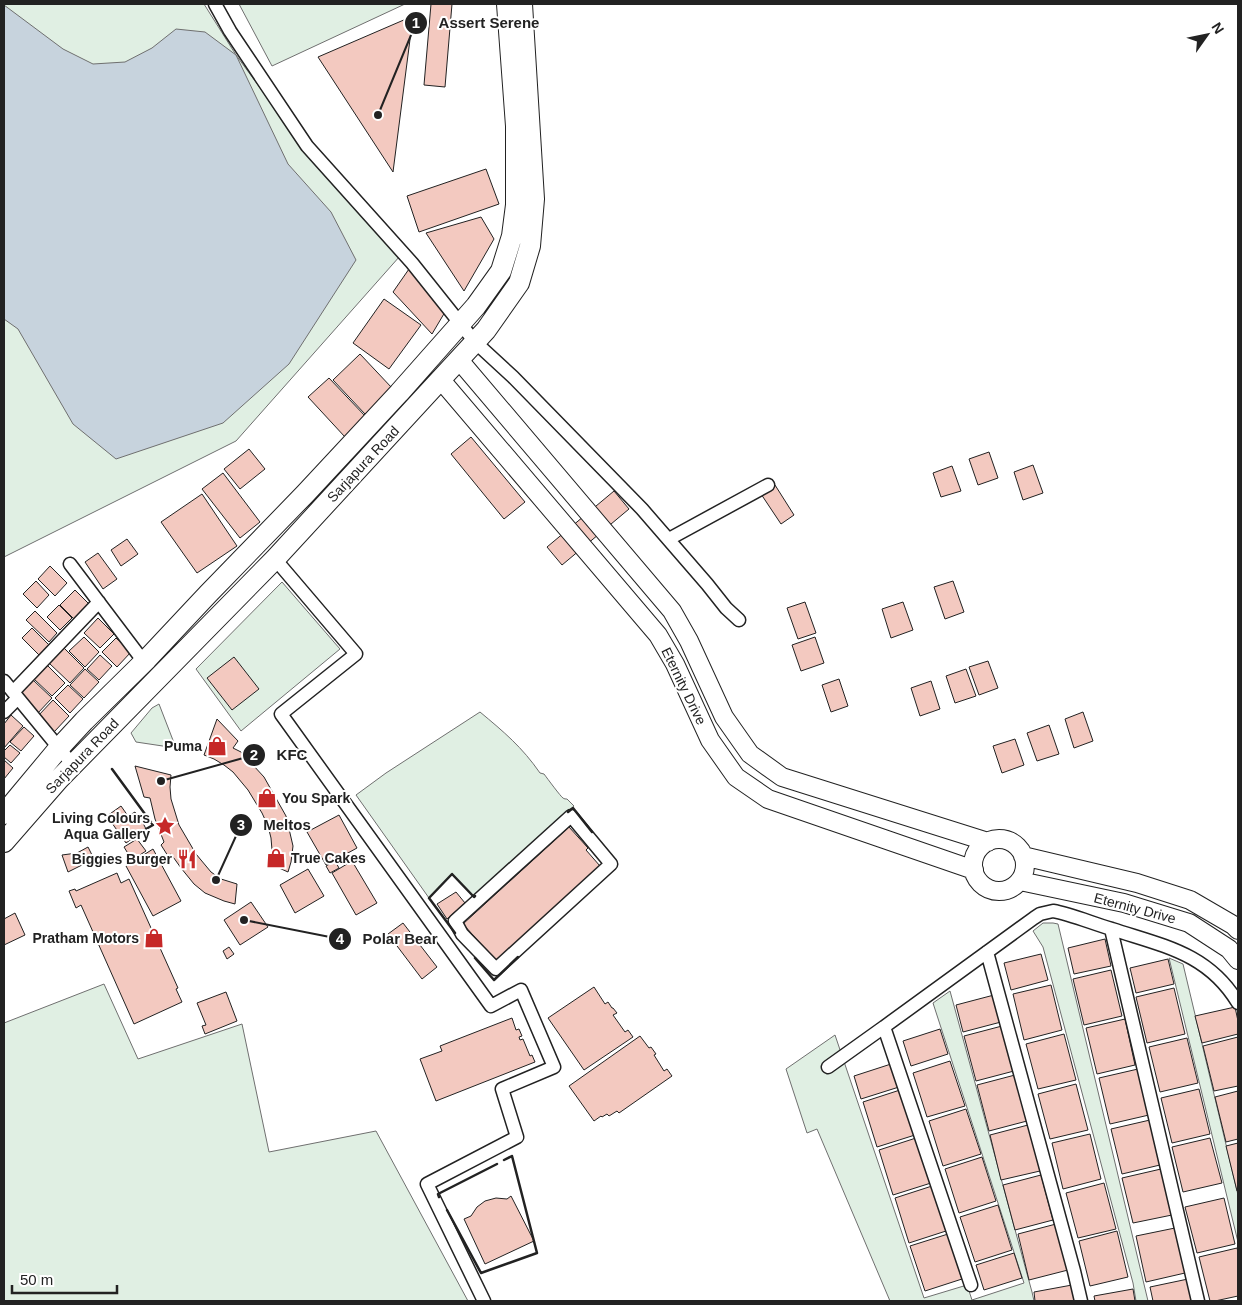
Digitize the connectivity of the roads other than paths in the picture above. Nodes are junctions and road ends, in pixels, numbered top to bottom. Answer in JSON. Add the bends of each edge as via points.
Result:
{"nodes":[{"id":1,"x":215,"y":4,"type":"edge"},
{"id":2,"x":507,"y":4,"type":"edge"},
{"id":3,"x":522,"y":4,"type":"edge"},
{"id":4,"x":460,"y":324,"type":"junction"},
{"id":5,"x":475,"y":342,"type":"junction"},
{"id":6,"x":459,"y":360,"type":"junction"},
{"id":7,"x":441,"y":380,"type":"junction"},
{"id":8,"x":768,"y":485,"type":"dead end"},
{"id":9,"x":668,"y":539,"type":"junction"},
{"id":10,"x":275,"y":559,"type":"junction"},
{"id":11,"x":70,"y":564,"type":"dead end"},
{"id":12,"x":99,"y":602,"type":"junction"},
{"id":13,"x":739,"y":620,"type":"dead end"},
{"id":14,"x":144,"y":662,"type":"junction"},
{"id":15,"x":4,"y":681,"type":"edge"},
{"id":16,"x":15,"y":695,"type":"junction"},
{"id":17,"x":4,"y":712,"type":"edge"},
{"id":18,"x":59,"y":748,"type":"junction"},
{"id":19,"x":73,"y":764,"type":"junction"},
{"id":20,"x":4,"y":814,"type":"edge"},
{"id":21,"x":4,"y":842,"type":"edge"},
{"id":22,"x":988,"y":842,"type":"junction"},
{"id":23,"x":1023,"y":856,"type":"junction"},
{"id":24,"x":974,"y":870,"type":"junction"},
{"id":25,"x":1020,"y":881,"type":"junction"},
{"id":26,"x":1111,"y":929,"type":"junction"},
{"id":27,"x":1238,"y":930,"type":"edge"},
{"id":28,"x":475,"y":947,"type":"junction"},
{"id":29,"x":987,"y":952,"type":"junction"},
{"id":30,"x":1238,"y":960,"type":"edge"},
{"id":31,"x":459,"y":961,"type":"junction"},
{"id":32,"x":1238,"y":1003,"type":"edge"},
{"id":33,"x":884,"y":1027,"type":"junction"},
{"id":34,"x":828,"y":1067,"type":"dead end"},
{"id":35,"x":971,"y":1285,"type":"dead end"},
{"id":36,"x":484,"y":1301,"type":"edge"},
{"id":37,"x":1081,"y":1301,"type":"edge"},
{"id":38,"x":1198,"y":1301,"type":"edge"}],
"edges":[{"from":1,"to":4,"type":"street","via":[[307,146],[412,263]]},
{"from":2,"to":4,"type":"main road","name":"Sarjapura Road","via":[[516,126],[516,205],[512,236],[501,271]]},
{"from":3,"to":5,"type":"main road","name":"Sarjapura Road","via":[[534,199],[530,246],[519,283]]},
{"from":4,"to":5,"type":"street"},
{"from":4,"to":14,"type":"main road","name":"Sarjapura Road","via":[[399,394]]},
{"from":5,"to":6,"type":"main road","name":"Sarjapura Road"},
{"from":5,"to":9,"type":"street","via":[[513,377]]},
{"from":6,"to":7,"type":"main road","name":"Sarjapura Road"},
{"from":6,"to":22,"type":"street","name":"Eternity Drive","via":[[672,612],[724,717],[750,754],[782,777]]},
{"from":7,"to":10,"type":"main road","name":"Sarjapura Road"},
{"from":7,"to":24,"type":"street","name":"Eternity Drive","via":[[658,635],[710,740],[736,777],[768,800]]},
{"from":8,"to":9,"type":"street"},
{"from":9,"to":13,"type":"street"},
{"from":10,"to":19,"type":"main road","name":"Sarjapura Road"},
{"from":10,"to":31,"type":"street","via":[[356,654],[281,714]]},
{"from":11,"to":12,"type":"street"},
{"from":12,"to":14,"type":"street"},
{"from":12,"to":16,"type":"street"},
{"from":14,"to":18,"type":"main road","name":"Sarjapura Road"},
{"from":15,"to":16,"type":"street"},
{"from":16,"to":17,"type":"street"},
{"from":16,"to":18,"type":"street"},
{"from":18,"to":19,"type":"street"},
{"from":18,"to":20,"type":"main road","name":"Sarjapura Road"},
{"from":19,"to":21,"type":"main road","name":"Sarjapura Road"},
{"from":22,"to":23,"type":"street","name":"Eternity Drive","via":[[1004,840],[1012,843]]},
{"from":22,"to":24,"type":"street","via":[[976,854]]},
{"from":23,"to":25,"type":"street","via":[[1024,873]]},
{"from":23,"to":27,"type":"street","name":"Eternity Drive","via":[[1137,883],[1190,900]]},
{"from":24,"to":25,"type":"street","via":[[976,878],[988,889],[1006,891]]},
{"from":25,"to":30,"type":"street","name":"Eternity Drive","via":[[1124,902],[1189,923],[1229,949]]},
{"from":26,"to":29,"type":"street","via":[[1059,912],[1046,912]]},
{"from":26,"to":32,"type":"street","via":[[1196,960],[1226,984]]},
{"from":26,"to":38,"type":"street"},
{"from":28,"to":28,"type":"street","via":[[455,921],[571,816],[611,864],[496,969]]},
{"from":28,"to":31,"type":"street"},
{"from":29,"to":33,"type":"street"},
{"from":29,"to":37,"type":"street"},
{"from":31,"to":36,"type":"street","via":[[491,1006],[520,990],[554,1067],[502,1089],[517,1137],[427,1184]]},
{"from":33,"to":34,"type":"street"},
{"from":33,"to":35,"type":"street"}]}
